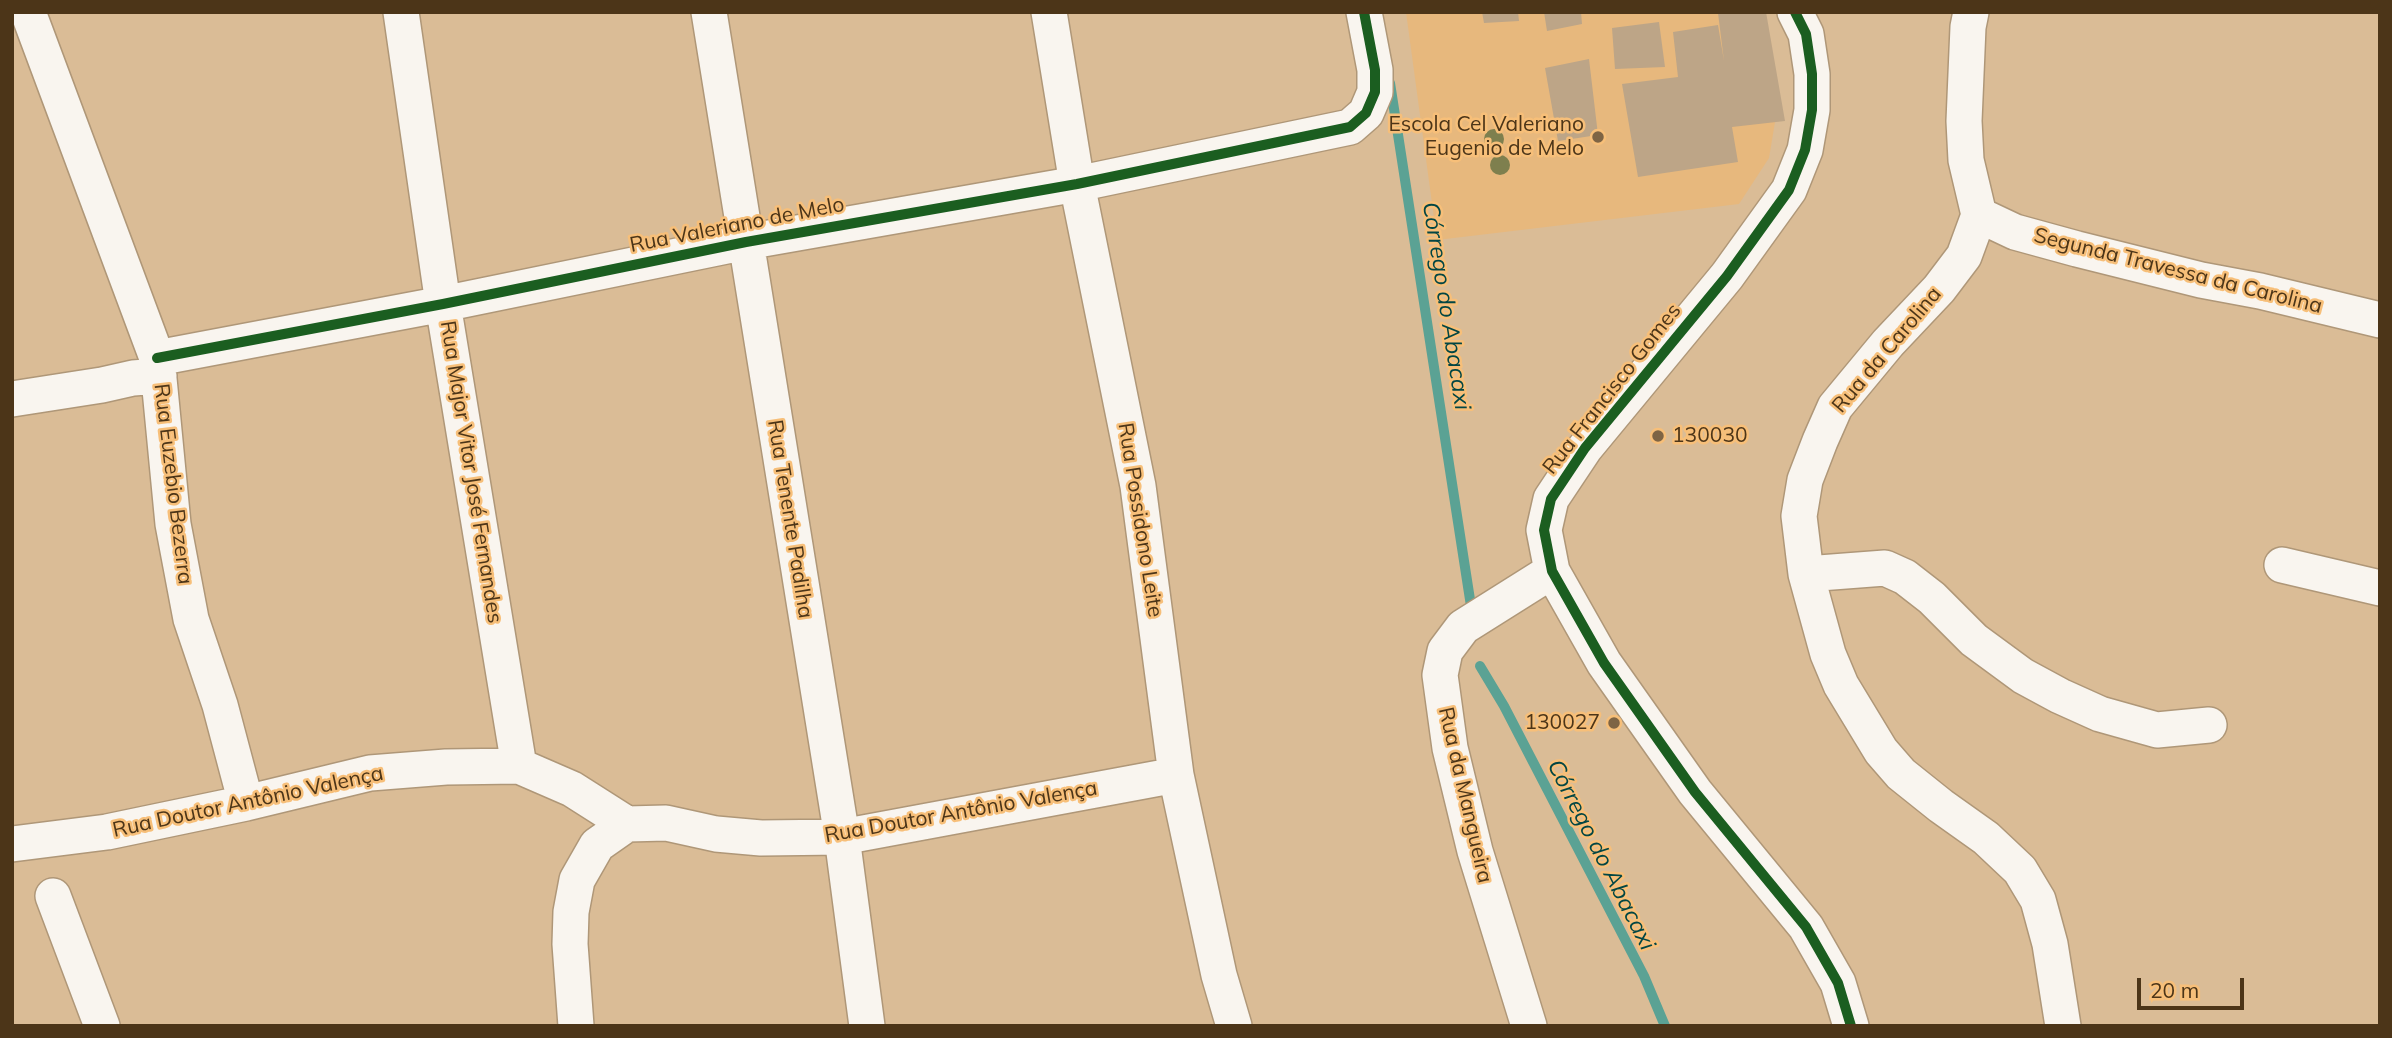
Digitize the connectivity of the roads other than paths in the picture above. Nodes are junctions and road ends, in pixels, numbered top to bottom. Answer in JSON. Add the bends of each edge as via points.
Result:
{"nodes":[{"id":1,"x":28,"y":12,"type":"edge"},
{"id":2,"x":401,"y":12,"type":"edge"},
{"id":3,"x":709,"y":12,"type":"edge"},
{"id":4,"x":1049,"y":12,"type":"edge"},
{"id":5,"x":1364,"y":12,"type":"edge"},
{"id":6,"x":1795,"y":12,"type":"edge"},
{"id":7,"x":1971,"y":12,"type":"edge"},
{"id":8,"x":1077,"y":184,"type":"junction"},
{"id":9,"x":1979,"y":215,"type":"junction"},
{"id":10,"x":746,"y":242,"type":"junction"},
{"id":11,"x":443,"y":304,"type":"junction"},
{"id":12,"x":2380,"y":320,"type":"edge"},
{"id":13,"x":158,"y":367,"type":"junction"},
{"id":14,"x":12,"y":399,"type":"edge"},
{"id":15,"x":2282,"y":565,"type":"dead end"},
{"id":16,"x":1552,"y":572,"type":"junction"},
{"id":17,"x":1806,"y":574,"type":"junction"},
{"id":18,"x":2380,"y":588,"type":"edge"},
{"id":19,"x":2209,"y":725,"type":"dead end"},
{"id":20,"x":519,"y":766,"type":"junction"},
{"id":21,"x":1176,"y":775,"type":"junction"},
{"id":22,"x":246,"y":803,"type":"junction"},
{"id":23,"x":626,"y":824,"type":"junction"},
{"id":24,"x":842,"y":837,"type":"junction"},
{"id":25,"x":12,"y":844,"type":"edge"},
{"id":26,"x":53,"y":896,"type":"dead end"},
{"id":27,"x":102,"y":1026,"type":"edge"},
{"id":28,"x":576,"y":1026,"type":"edge"},
{"id":29,"x":867,"y":1026,"type":"edge"},
{"id":30,"x":1234,"y":1026,"type":"edge"},
{"id":31,"x":1529,"y":1026,"type":"edge"},
{"id":32,"x":1851,"y":1026,"type":"edge"},
{"id":33,"x":2063,"y":1026,"type":"edge"}],
"edges":[{"from":1,"to":13,"type":"street","name":"Rua Euzebio Bezerra"},
{"from":2,"to":11,"type":"street","name":"Rua Major Vitor José Fernandes"},
{"from":3,"to":10,"type":"street","name":"Rua Tenente Padilha"},
{"from":4,"to":8,"type":"street","name":"Rua Possidono Leite"},
{"from":5,"to":8,"type":"street","name":"Rua Valeriano de Melo","via":[[1375,92],[1366,113],[1350,127]]},
{"from":6,"to":16,"type":"street","name":"Rua Francisco Gomes","via":[[1806,34],[1812,110],[1805,150],[1789,190],[1727,276],[1585,449],[1551,499],[1544,530]]},
{"from":7,"to":9,"type":"street","via":[[1964,121],[1966,160]]},
{"from":8,"to":10,"type":"street","name":"Rua Valeriano de Melo"},
{"from":8,"to":21,"type":"street","name":"Rua Possidono Leite","via":[[1138,486]]},
{"from":9,"to":12,"type":"street","name":"Segunda Travessa da Carolina","via":[[2015,232],[2077,249]]},
{"from":9,"to":17,"type":"street","name":"Rua da Carolina","via":[[1964,256],[1835,408],[1805,480],[1799,516]]},
{"from":10,"to":11,"type":"street","name":"Rua Valeriano de Melo"},
{"from":10,"to":24,"type":"street","name":"Rua Tenente Padilha"},
{"from":11,"to":13,"type":"street","name":"Rua Valeriano de Melo"},
{"from":11,"to":20,"type":"street","name":"Rua Major Vitor José Fernandes"},
{"from":13,"to":14,"type":"street","name":"Rua Valeriano de Melo","via":[[102,385]]},
{"from":13,"to":22,"type":"street","name":"Rua Euzebio Bezerra","via":[[173,524],[191,619]]},
{"from":15,"to":18,"type":"street"},
{"from":16,"to":31,"type":"street","name":"Rua da Mangueira","via":[[1463,627],[1445,651],[1440,675],[1450,748],[1475,851]]},
{"from":16,"to":32,"type":"street","name":"Rua Francisco Gomes","via":[[1604,663],[1695,792],[1806,927],[1838,983]]},
{"from":17,"to":19,"type":"street","via":[[1885,568],[1932,598],[1973,640],[2060,696],[2100,714],[2157,730]]},
{"from":17,"to":33,"type":"street","name":"Rua da Carolina","via":[[1841,685],[1881,751],[1902,774],[1995,846],[2020,870],[2038,900]]},
{"from":20,"to":22,"type":"street","name":"Rua Doutor Antônio Valença","via":[[370,773]]},
{"from":20,"to":23,"type":"street","name":"Rua Doutor Antônio Valença","via":[[572,789]]},
{"from":21,"to":24,"type":"street","name":"Rua Doutor Antônio Valença"},
{"from":21,"to":30,"type":"street","name":"Rua Possidono Leite"},
{"from":22,"to":25,"type":"street","name":"Rua Doutor Antônio Valença","via":[[107,832]]},
{"from":23,"to":24,"type":"street","name":"Rua Doutor Antônio Valença","via":[[666,823],[761,838]]},
{"from":23,"to":28,"type":"street","via":[[597,845],[577,880],[570,943]]},
{"from":24,"to":29,"type":"street","name":"Rua Tenente Padilha"},
{"from":26,"to":27,"type":"street"}]}
